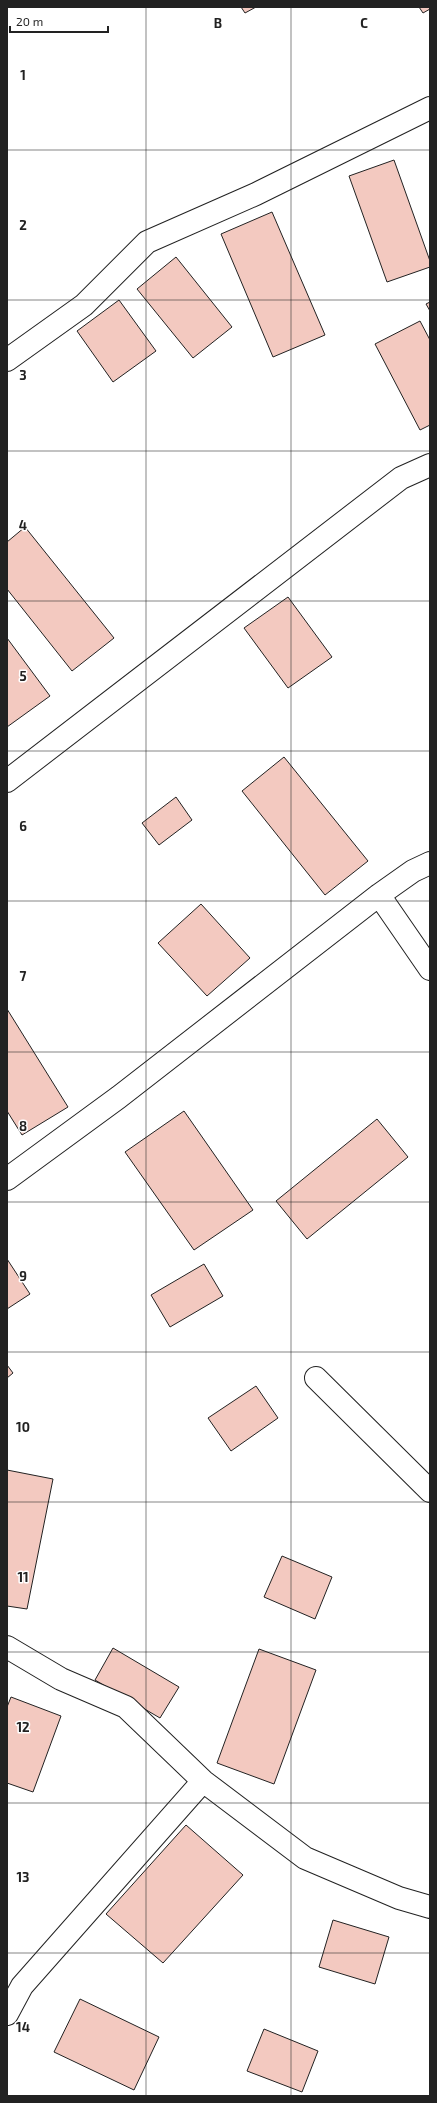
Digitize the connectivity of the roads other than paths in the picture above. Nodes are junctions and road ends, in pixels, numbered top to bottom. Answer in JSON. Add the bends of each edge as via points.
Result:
{"nodes":[{"id":1,"x":430,"y":108,"type":"edge"},
{"id":2,"x":7,"y":360,"type":"edge"},
{"id":3,"x":430,"y":465,"type":"edge"},
{"id":4,"x":7,"y":780,"type":"edge"},
{"id":5,"x":430,"y":863,"type":"edge"},
{"id":6,"x":379,"y":895,"type":"junction"},
{"id":7,"x":430,"y":969,"type":"edge"},
{"id":8,"x":7,"y":1179,"type":"edge"},
{"id":9,"x":316,"y":1378,"type":"dead end"},
{"id":10,"x":430,"y":1490,"type":"edge"},
{"id":11,"x":7,"y":1647,"type":"edge"},
{"id":12,"x":203,"y":1781,"type":"junction"},
{"id":13,"x":430,"y":1907,"type":"edge"},
{"id":14,"x":7,"y":2014,"type":"edge"}],
"edges":[{"from":1,"to":2,"type":"street","via":[[256,194],[147,242],[84,305]]},
{"from":3,"to":4,"type":"street","via":[[401,478]]},
{"from":5,"to":6,"type":"street","via":[[413,871]]},
{"from":6,"to":7,"type":"street"},
{"from":6,"to":8,"type":"street","via":[[119,1097]]},
{"from":9,"to":10,"type":"street"},
{"from":11,"to":12,"type":"street","via":[[61,1679],[126,1707]]},
{"from":12,"to":13,"type":"street","via":[[304,1858],[399,1898]]},
{"from":12,"to":14,"type":"street","via":[[22,1986]]}]}
